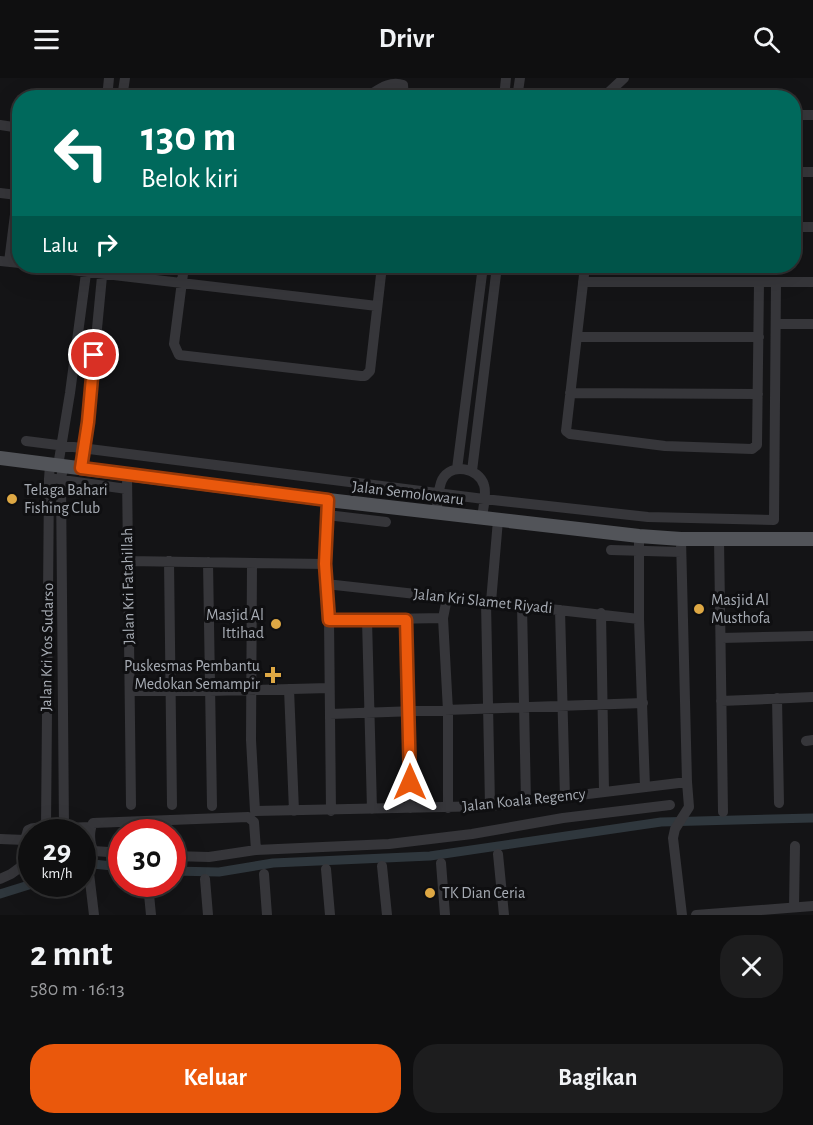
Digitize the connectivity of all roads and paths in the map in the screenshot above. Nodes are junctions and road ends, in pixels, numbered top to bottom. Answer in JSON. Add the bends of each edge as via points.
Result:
{"nodes":[{"id":1,"x":624,"y":78,"type":"edge"},
{"id":2,"x":109,"y":80,"type":"edge"},
{"id":3,"x":125,"y":81,"type":"edge"},
{"id":4,"x":379,"y":90,"type":"edge"},
{"id":5,"x":403,"y":90,"type":"edge"},
{"id":6,"x":611,"y":90,"type":"edge"},
{"id":7,"x":12,"y":245,"type":"edge"},
{"id":8,"x":10,"y":262,"type":"edge"},
{"id":9,"x":86,"y":273,"type":"edge"},
{"id":10,"x":103,"y":273,"type":"edge"},
{"id":11,"x":120,"y":273,"type":"edge"},
{"id":12,"x":183,"y":273,"type":"edge"},
{"id":13,"x":381,"y":273,"type":"edge"},
{"id":14,"x":482,"y":273,"type":"edge"},
{"id":15,"x":496,"y":273,"type":"edge"},
{"id":16,"x":584,"y":273,"type":"edge"},
{"id":17,"x":583,"y":282,"type":"junction"},
{"id":18,"x":759,"y":282,"type":"junction"},
{"id":19,"x":776,"y":282,"type":"junction"},
{"id":20,"x":813,"y":282,"type":"edge"},
{"id":21,"x":181,"y":284,"type":"junction"},
{"id":22,"x":377,"y":306,"type":"junction"},
{"id":23,"x":776,"y":324,"type":"junction"},
{"id":24,"x":813,"y":324,"type":"edge"},
{"id":25,"x":577,"y":337,"type":"junction"},
{"id":26,"x":759,"y":337,"type":"junction"},
{"id":27,"x":570,"y":393,"type":"junction"},
{"id":28,"x":758,"y":394,"type":"junction"},
{"id":29,"x":68,"y":403,"type":"junction"},
{"id":30,"x":89,"y":406,"type":"junction"},
{"id":31,"x":26,"y":441,"type":"dead end"},
{"id":32,"x":82,"y":458,"type":"junction"},
{"id":33,"x":0,"y":459,"type":"edge"},
{"id":34,"x":58,"y":464,"type":"junction"},
{"id":35,"x":457,"y":469,"type":"junction"},
{"id":36,"x":472,"y":471,"type":"junction"},
{"id":37,"x":127,"y":474,"type":"junction"},
{"id":38,"x":127,"y":489,"type":"junction"},
{"id":39,"x":328,"y":500,"type":"junction"},
{"id":40,"x":484,"y":500,"type":"junction"},
{"id":41,"x":438,"y":502,"type":"junction"},
{"id":42,"x":327,"y":515,"type":"junction"},
{"id":43,"x":482,"y":516,"type":"junction"},
{"id":44,"x":498,"y":520,"type":"junction"},
{"id":45,"x":386,"y":522,"type":"dead end"},
{"id":46,"x":639,"y":536,"type":"junction"},
{"id":47,"x":719,"y":539,"type":"junction"},
{"id":48,"x":813,"y":540,"type":"edge"},
{"id":49,"x":681,"y":546,"type":"junction"},
{"id":50,"x":611,"y":550,"type":"dead end"},
{"id":51,"x":639,"y":552,"type":"junction"},
{"id":52,"x":128,"y":561,"type":"junction"},
{"id":53,"x":169,"y":561,"type":"junction"},
{"id":54,"x":208,"y":562,"type":"junction"},
{"id":55,"x":252,"y":563,"type":"junction"},
{"id":56,"x":325,"y":564,"type":"junction"},
{"id":57,"x":62,"y":579,"type":"junction"},
{"id":58,"x":48,"y":580,"type":"junction"},
{"id":59,"x":326,"y":584,"type":"junction"},
{"id":60,"x":447,"y":598,"type":"junction"},
{"id":61,"x":489,"y":602,"type":"junction"},
{"id":62,"x":522,"y":605,"type":"junction"},
{"id":63,"x":560,"y":610,"type":"junction"},
{"id":64,"x":601,"y":613,"type":"junction"},
{"id":65,"x":443,"y":618,"type":"junction"},
{"id":66,"x":639,"y":619,"type":"junction"},
{"id":67,"x":329,"y":620,"type":"junction"},
{"id":68,"x":367,"y":620,"type":"junction"},
{"id":69,"x":406,"y":620,"type":"junction"},
{"id":70,"x":813,"y":636,"type":"edge"},
{"id":71,"x":721,"y":638,"type":"junction"},
{"id":72,"x":329,"y":688,"type":"junction"},
{"id":73,"x":171,"y":690,"type":"junction"},
{"id":74,"x":251,"y":690,"type":"junction"},
{"id":75,"x":289,"y":690,"type":"junction"},
{"id":76,"x":130,"y":691,"type":"junction"},
{"id":77,"x":210,"y":691,"type":"junction"},
{"id":78,"x":813,"y":697,"type":"edge"},
{"id":79,"x":777,"y":698,"type":"junction"},
{"id":80,"x":721,"y":701,"type":"junction"},
{"id":81,"x":643,"y":703,"type":"junction"},
{"id":82,"x":603,"y":705,"type":"junction"},
{"id":83,"x":564,"y":707,"type":"junction"},
{"id":84,"x":525,"y":708,"type":"junction"},
{"id":85,"x":487,"y":709,"type":"junction"},
{"id":86,"x":409,"y":711,"type":"junction"},
{"id":87,"x":448,"y":711,"type":"junction"},
{"id":88,"x":371,"y":712,"type":"junction"},
{"id":89,"x":330,"y":714,"type":"junction"},
{"id":90,"x":46,"y":740,"type":"junction"},
{"id":91,"x":63,"y":740,"type":"junction"},
{"id":92,"x":687,"y":782,"type":"junction"},
{"id":93,"x":645,"y":787,"type":"junction"},
{"id":94,"x":604,"y":791,"type":"junction"},
{"id":95,"x":565,"y":798,"type":"junction"},
{"id":96,"x":526,"y":802,"type":"junction"},
{"id":97,"x":779,"y":803,"type":"dead end"},
{"id":98,"x":131,"y":805,"type":"dead end"},
{"id":99,"x":172,"y":805,"type":"dead end"},
{"id":100,"x":670,"y":805,"type":"dead end"},
{"id":101,"x":212,"y":806,"type":"dead end"},
{"id":102,"x":490,"y":806,"type":"junction"},
{"id":103,"x":448,"y":807,"type":"junction"},
{"id":104,"x":410,"y":808,"type":"junction"},
{"id":105,"x":372,"y":809,"type":"junction"},
{"id":106,"x":294,"y":811,"type":"junction"},
{"id":107,"x":331,"y":811,"type":"junction"},
{"id":108,"x":723,"y":812,"type":"dead end"},
{"id":109,"x":251,"y":813,"type":"junction"},
{"id":110,"x":46,"y":819,"type":"edge"},
{"id":111,"x":64,"y":819,"type":"edge"},
{"id":112,"x":186,"y":821,"type":"edge"},
{"id":113,"x":0,"y":839,"type":"edge"},
{"id":114,"x":18,"y":840,"type":"edge"},
{"id":115,"x":795,"y":846,"type":"dead end"},
{"id":116,"x":256,"y":850,"type":"junction"},
{"id":117,"x":498,"y":854,"type":"dead end"},
{"id":118,"x":186,"y":856,"type":"edge"},
{"id":119,"x":441,"y":863,"type":"dead end"},
{"id":120,"x":382,"y":866,"type":"dead end"},
{"id":121,"x":326,"y":868,"type":"dead end"},
{"id":122,"x":18,"y":869,"type":"edge"},
{"id":123,"x":264,"y":874,"type":"dead end"},
{"id":124,"x":0,"y":879,"type":"edge"},
{"id":125,"x":205,"y":879,"type":"dead end"},
{"id":126,"x":92,"y":897,"type":"edge"},
{"id":127,"x":149,"y":897,"type":"edge"},
{"id":128,"x":813,"y":906,"type":"edge"},
{"id":129,"x":794,"y":907,"type":"junction"},
{"id":130,"x":94,"y":915,"type":"edge"},
{"id":131,"x":151,"y":915,"type":"edge"},
{"id":132,"x":208,"y":915,"type":"edge"},
{"id":133,"x":267,"y":915,"type":"edge"},
{"id":134,"x":330,"y":915,"type":"edge"},
{"id":135,"x":387,"y":915,"type":"edge"},
{"id":136,"x":445,"y":915,"type":"edge"},
{"id":137,"x":504,"y":915,"type":"edge"},
{"id":138,"x":682,"y":915,"type":"edge"},
{"id":139,"x":696,"y":915,"type":"edge"}],
"edges":[{"from":1,"to":6,"type":"street"},
{"from":2,"to":3,"type":"street"},
{"from":4,"to":5,"type":"street","via":[[395,83],[403,85]]},
{"from":7,"to":8,"type":"street"},
{"from":9,"to":29,"type":"street"},
{"from":10,"to":30,"type":"street"},
{"from":11,"to":21,"type":"street"},
{"from":12,"to":21,"type":"street"},
{"from":13,"to":22,"type":"street"},
{"from":14,"to":35,"type":"street"},
{"from":15,"to":36,"type":"street"},
{"from":16,"to":17,"type":"street"},
{"from":17,"to":18,"type":"street"},
{"from":17,"to":25,"type":"street"},
{"from":18,"to":19,"type":"street"},
{"from":18,"to":26,"type":"street"},
{"from":19,"to":20,"type":"street"},
{"from":19,"to":23,"type":"street"},
{"from":21,"to":22,"type":"street"},
{"from":21,"to":22,"type":"street","via":[[174,344],[179,355],[361,376],[370,371]]},
{"from":23,"to":24,"type":"street"},
{"from":23,"to":40,"type":"street","via":[[774,520],[648,517]]},
{"from":25,"to":26,"type":"street"},
{"from":25,"to":27,"type":"street"},
{"from":26,"to":28,"type":"street"},
{"from":27,"to":28,"type":"street"},
{"from":27,"to":28,"type":"street","via":[[566,431],[570,434],[665,446],[752,449],[757,445]]},
{"from":29,"to":30,"type":"street"},
{"from":29,"to":34,"type":"street"},
{"from":30,"to":32,"type":"street"},
{"from":31,"to":34,"type":"street"},
{"from":32,"to":34,"type":"main road","name":"Jalan Semolowaru"},
{"from":32,"to":34,"type":"street"},
{"from":32,"to":37,"type":"main road","name":"Jalan Semolowaru"},
{"from":32,"to":41,"type":"street"},
{"from":33,"to":34,"type":"main road","name":"Jalan Semolowaru"},
{"from":34,"to":38,"type":"street"},
{"from":34,"to":57,"type":"street","name":"Jalan Kri Yos Sudarso"},
{"from":34,"to":58,"type":"street","name":"Jalan Kri Yos Sudarso"},
{"from":35,"to":36,"type":"street"},
{"from":35,"to":41,"type":"street","via":[[443,479]]},
{"from":36,"to":40,"type":"street","via":[[484,485]]},
{"from":37,"to":38,"type":"street","name":"Jalan Kri Fatahillah"},
{"from":37,"to":39,"type":"main road","name":"Jalan Semolowaru"},
{"from":38,"to":52,"type":"street","name":"Jalan Kri Fatahillah"},
{"from":39,"to":41,"type":"main road","name":"Jalan Semolowaru"},
{"from":39,"to":42,"type":"street"},
{"from":40,"to":41,"type":"street"},
{"from":40,"to":43,"type":"street"},
{"from":41,"to":43,"type":"main road","name":"Jalan Semolowaru"},
{"from":42,"to":45,"type":"street"},
{"from":42,"to":56,"type":"street"},
{"from":43,"to":44,"type":"main road","name":"Jalan Semolowaru"},
{"from":44,"to":46,"type":"main road","name":"Jalan Semolowaru"},
{"from":44,"to":61,"type":"street"},
{"from":46,"to":49,"type":"main road","name":"Jalan Semolowaru"},
{"from":46,"to":51,"type":"street"},
{"from":47,"to":48,"type":"main road","name":"Jalan Semolowaru"},
{"from":47,"to":49,"type":"main road","name":"Jalan Semolowaru"},
{"from":47,"to":71,"type":"street"},
{"from":49,"to":51,"type":"street"},
{"from":49,"to":92,"type":"street"},
{"from":50,"to":51,"type":"street"},
{"from":51,"to":66,"type":"street"},
{"from":52,"to":53,"type":"street"},
{"from":52,"to":76,"type":"street","name":"Jalan Kri Fatahillah"},
{"from":53,"to":54,"type":"street"},
{"from":53,"to":73,"type":"street"},
{"from":54,"to":55,"type":"street"},
{"from":54,"to":77,"type":"street"},
{"from":55,"to":56,"type":"street"},
{"from":55,"to":74,"type":"street"},
{"from":56,"to":59,"type":"street"},
{"from":57,"to":58,"type":"street"},
{"from":57,"to":91,"type":"street","name":"Jalan Kri Yos Sudarso"},
{"from":58,"to":90,"type":"street","name":"Jalan Kri Yos Sudarso"},
{"from":59,"to":60,"type":"street","name":"Jalan Kri Slamet Riyadi"},
{"from":59,"to":67,"type":"street"},
{"from":60,"to":61,"type":"street","name":"Jalan Kri Slamet Riyadi"},
{"from":60,"to":65,"type":"street"},
{"from":61,"to":62,"type":"street","name":"Jalan Kri Slamet Riyadi"},
{"from":61,"to":85,"type":"street"},
{"from":62,"to":63,"type":"street","name":"Jalan Kri Slamet Riyadi"},
{"from":62,"to":84,"type":"street"},
{"from":63,"to":64,"type":"street","name":"Jalan Kri Slamet Riyadi"},
{"from":63,"to":83,"type":"street"},
{"from":64,"to":66,"type":"street","name":"Jalan Kri Slamet Riyadi"},
{"from":64,"to":82,"type":"street"},
{"from":65,"to":69,"type":"street"},
{"from":65,"to":87,"type":"street"},
{"from":66,"to":81,"type":"street"},
{"from":67,"to":68,"type":"street"},
{"from":67,"to":72,"type":"street"},
{"from":68,"to":69,"type":"street"},
{"from":68,"to":88,"type":"street"},
{"from":69,"to":86,"type":"street"},
{"from":70,"to":71,"type":"street"},
{"from":71,"to":80,"type":"street"},
{"from":72,"to":75,"type":"street"},
{"from":72,"to":89,"type":"street"},
{"from":73,"to":76,"type":"street"},
{"from":73,"to":77,"type":"street"},
{"from":73,"to":99,"type":"street"},
{"from":74,"to":75,"type":"street"},
{"from":74,"to":77,"type":"street"},
{"from":74,"to":109,"type":"street"},
{"from":75,"to":106,"type":"street"},
{"from":76,"to":98,"type":"street","name":"Jalan Kri Fatahillah"},
{"from":77,"to":101,"type":"street"},
{"from":78,"to":79,"type":"street"},
{"from":79,"to":80,"type":"street"},
{"from":79,"to":97,"type":"street"},
{"from":80,"to":108,"type":"street"},
{"from":81,"to":82,"type":"street"},
{"from":81,"to":93,"type":"street"},
{"from":82,"to":83,"type":"street"},
{"from":82,"to":94,"type":"street"},
{"from":83,"to":84,"type":"street"},
{"from":83,"to":95,"type":"street"},
{"from":84,"to":85,"type":"street"},
{"from":84,"to":96,"type":"street"},
{"from":85,"to":87,"type":"street"},
{"from":85,"to":102,"type":"street"},
{"from":86,"to":87,"type":"street"},
{"from":86,"to":88,"type":"street"},
{"from":86,"to":104,"type":"street"},
{"from":87,"to":103,"type":"street"},
{"from":88,"to":89,"type":"street"},
{"from":88,"to":105,"type":"street"},
{"from":89,"to":107,"type":"street"},
{"from":90,"to":91,"type":"street"},
{"from":90,"to":110,"type":"street","name":"Jalan Kri Yos Sudarso"},
{"from":91,"to":111,"type":"street","name":"Jalan Kri Yos Sudarso"},
{"from":92,"to":93,"type":"street","name":"Jalan Koala Regency"},
{"from":92,"to":138,"type":"street","via":[[688,812],[675,828],[673,838]]},
{"from":93,"to":94,"type":"street","name":"Jalan Koala Regency"},
{"from":94,"to":95,"type":"street","name":"Jalan Koala Regency"},
{"from":95,"to":96,"type":"street","name":"Jalan Koala Regency"},
{"from":96,"to":102,"type":"street","name":"Jalan Koala Regency"},
{"from":100,"to":116,"type":"street","via":[[390,844]]},
{"from":102,"to":103,"type":"street","name":"Jalan Koala Regency"},
{"from":103,"to":104,"type":"street","name":"Jalan Koala Regency"},
{"from":104,"to":105,"type":"street","name":"Jalan Koala Regency"},
{"from":105,"to":107,"type":"street","name":"Jalan Koala Regency"},
{"from":106,"to":107,"type":"street","name":"Jalan Koala Regency"},
{"from":106,"to":109,"type":"street","name":"Jalan Koala Regency"},
{"from":109,"to":112,"type":"street","name":"Jalan Koala Regency"},
{"from":109,"to":116,"type":"street"},
{"from":113,"to":114,"type":"street"},
{"from":115,"to":129,"type":"street"},
{"from":116,"to":118,"type":"street","via":[[223,856]]},
{"from":117,"to":137,"type":"street"},
{"from":119,"to":136,"type":"street"},
{"from":120,"to":135,"type":"street"},
{"from":121,"to":134,"type":"street"},
{"from":122,"to":124,"type":"street"},
{"from":123,"to":133,"type":"street"},
{"from":125,"to":132,"type":"street"},
{"from":126,"to":130,"type":"street"},
{"from":127,"to":131,"type":"street"},
{"from":128,"to":129,"type":"street"},
{"from":129,"to":139,"type":"street"}]}
